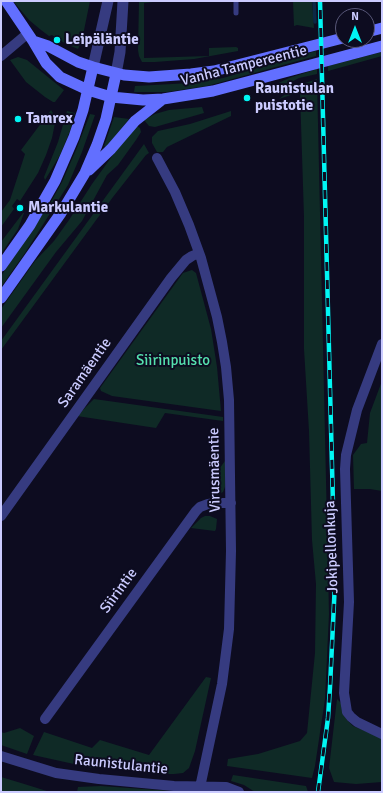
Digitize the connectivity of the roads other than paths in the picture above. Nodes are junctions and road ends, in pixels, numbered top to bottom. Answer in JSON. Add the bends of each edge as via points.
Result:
{"nodes":[{"id":1,"x":6,"y":1,"type":"edge"},
{"id":2,"x":108,"y":1,"type":"edge"},
{"id":3,"x":123,"y":1,"type":"edge"},
{"id":4,"x":236,"y":1,"type":"edge"},
{"id":5,"x":236,"y":13,"type":"dead end"},
{"id":6,"x":30,"y":37,"type":"junction"},
{"id":7,"x":335,"y":40,"type":"edge"},
{"id":8,"x":382,"y":46,"type":"edge"},
{"id":9,"x":1,"y":56,"type":"edge"},
{"id":10,"x":93,"y":67,"type":"junction"},
{"id":11,"x":116,"y":74,"type":"junction"},
{"id":12,"x":88,"y":90,"type":"junction"},
{"id":13,"x":111,"y":97,"type":"junction"},
{"id":14,"x":163,"y":99,"type":"junction"},
{"id":15,"x":158,"y":158,"type":"dead end"},
{"id":16,"x":85,"y":173,"type":"junction"},
{"id":17,"x":199,"y":253,"type":"junction"},
{"id":18,"x":1,"y":266,"type":"edge"},
{"id":19,"x":1,"y":298,"type":"edge"},
{"id":20,"x":382,"y":344,"type":"edge"},
{"id":21,"x":231,"y":503,"type":"junction"},
{"id":22,"x":1,"y":516,"type":"edge"},
{"id":23,"x":45,"y":719,"type":"dead end"},
{"id":24,"x":382,"y":734,"type":"edge"},
{"id":25,"x":1,"y":756,"type":"edge"},
{"id":26,"x":199,"y":789,"type":"edge"},
{"id":27,"x":239,"y":792,"type":"edge"}],
"edges":[{"from":1,"to":6,"type":"main road"},
{"from":2,"to":10,"type":"street"},
{"from":3,"to":11,"type":"street"},
{"from":4,"to":5,"type":"lane"},
{"from":6,"to":9,"type":"street"},
{"from":6,"to":10,"type":"main road"},
{"from":6,"to":12,"type":"main road","via":[[46,63],[60,77]]},
{"from":7,"to":11,"type":"main road","name":"Vanha Tampereentie","via":[[214,71],[162,76]]},
{"from":8,"to":14,"type":"main road","name":"Vanha Tampereentie","via":[[212,91]]},
{"from":10,"to":11,"type":"main road","name":"Vanha Tampereentie"},
{"from":10,"to":12,"type":"main road"},
{"from":11,"to":13,"type":"main road"},
{"from":12,"to":13,"type":"main road","name":"Vanha Tampereentie"},
{"from":12,"to":18,"type":"main road","via":[[84,110],[55,181],[30,225]]},
{"from":13,"to":14,"type":"main road","name":"Vanha Tampereentie"},
{"from":13,"to":16,"type":"main road","via":[[106,119]]},
{"from":14,"to":16,"type":"main road","via":[[135,120]]},
{"from":15,"to":17,"type":"street","name":"Virusmäentie","via":[[178,198]]},
{"from":16,"to":19,"type":"main road","via":[[61,213]]},
{"from":17,"to":21,"type":"street","name":"Virusmäentie","via":[[217,317],[226,367]]},
{"from":17,"to":22,"type":"street","name":"Saramäentie","via":[[187,259],[171,278]]},
{"from":20,"to":24,"type":"street","name":"Jokipellonkuja","via":[[357,410],[346,455],[349,602],[344,693],[351,717]]},
{"from":21,"to":23,"type":"street","name":"Siirintie","via":[[208,504],[196,511]]},
{"from":21,"to":26,"type":"street","name":"Virusmäentie","via":[[229,629],[222,684]]},
{"from":25,"to":26,"type":"street","name":"Raunistulantie","via":[[62,774]]},
{"from":26,"to":27,"type":"street","name":"Raunistulantie","via":[[226,787]]}]}
